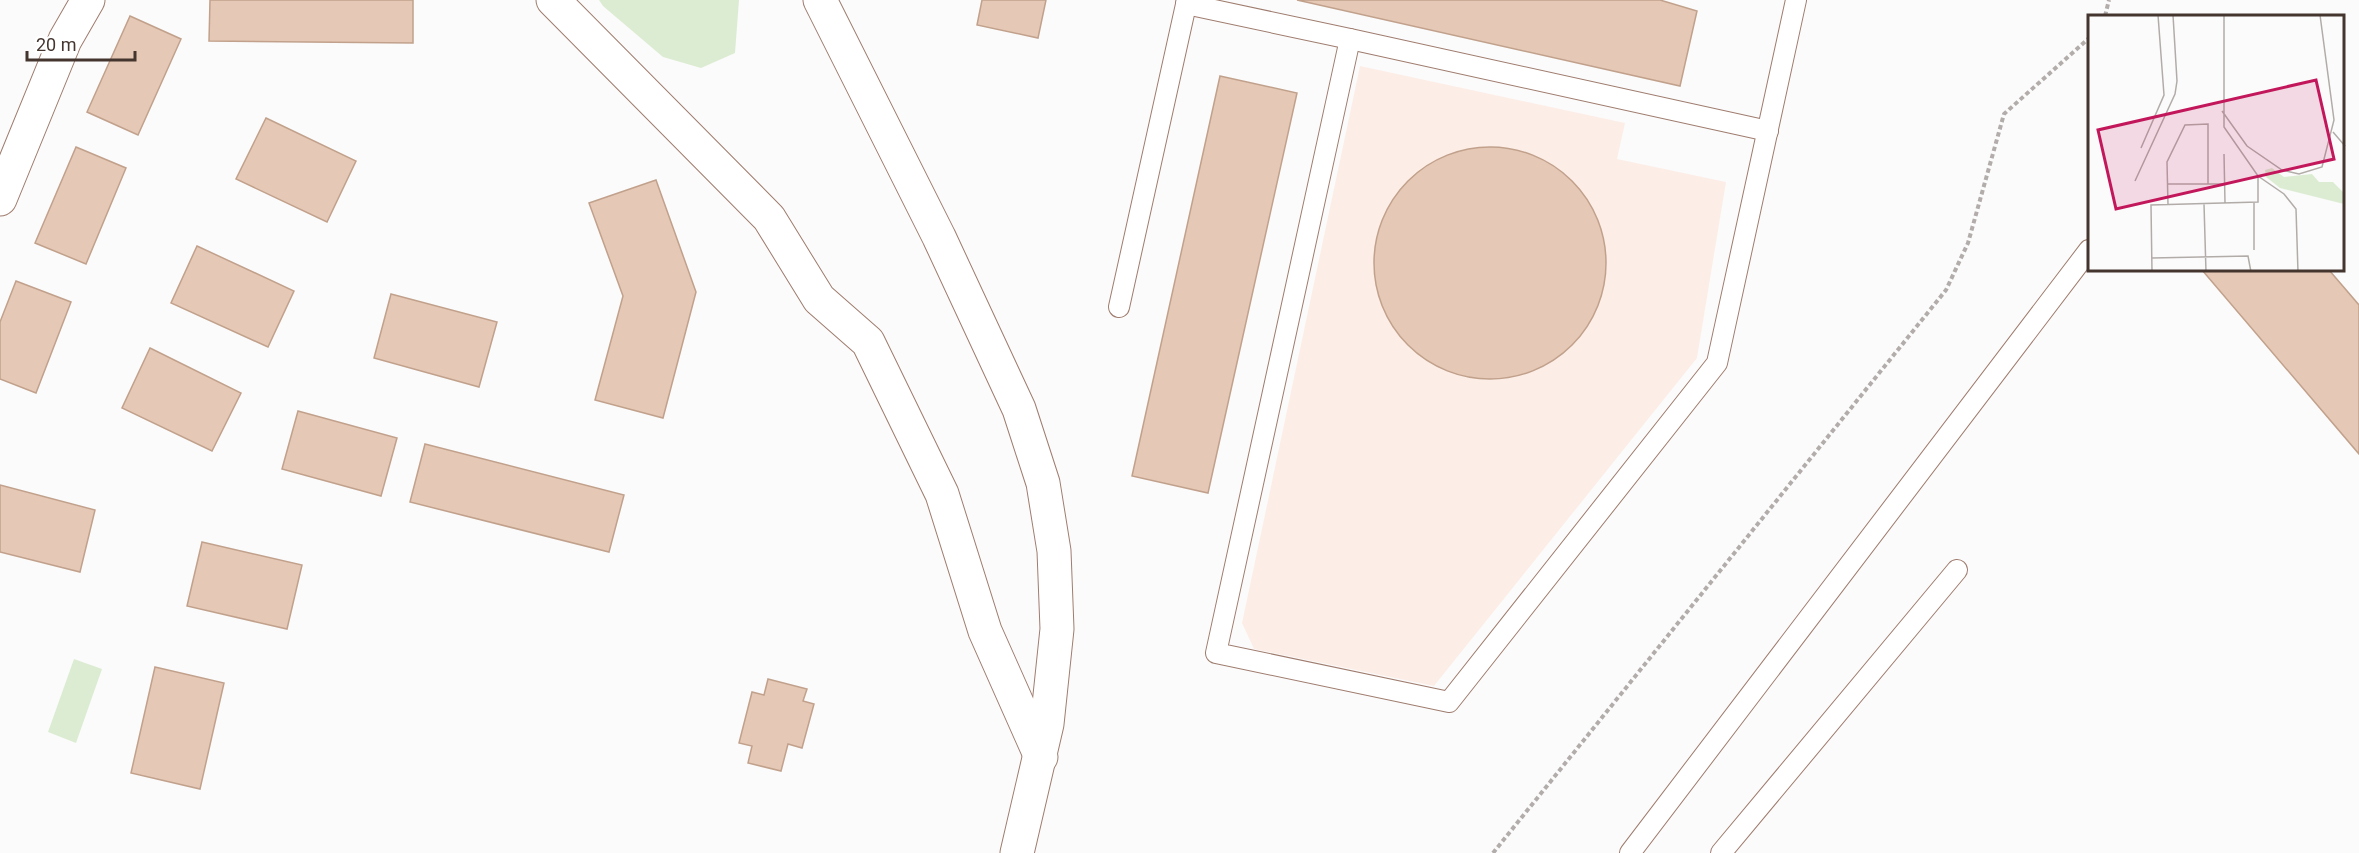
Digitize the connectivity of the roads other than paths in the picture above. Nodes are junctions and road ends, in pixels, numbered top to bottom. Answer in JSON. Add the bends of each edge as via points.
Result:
{"nodes":[{"id":1,"x":88,"y":0,"type":"edge"},
{"id":2,"x":553,"y":0,"type":"edge"},
{"id":3,"x":1796,"y":0,"type":"edge"},
{"id":4,"x":822,"y":1,"type":"edge"},
{"id":5,"x":1186,"y":2,"type":"edge"},
{"id":6,"x":1350,"y":39,"type":"junction"},
{"id":7,"x":1768,"y":131,"type":"junction"},
{"id":8,"x":0,"y":199,"type":"edge"},
{"id":9,"x":2088,"y":251,"type":"edge"},
{"id":10,"x":1119,"y":307,"type":"dead end"},
{"id":11,"x":1957,"y":570,"type":"dead end"},
{"id":12,"x":1041,"y":758,"type":"junction"},
{"id":13,"x":1017,"y":853,"type":"edge"},
{"id":14,"x":1630,"y":853,"type":"edge"},
{"id":15,"x":1721,"y":853,"type":"edge"}],
"edges":[{"from":1,"to":8,"type":"street","via":[[65,40]]},
{"from":2,"to":12,"type":"street","via":[[769,218],[819,299],[868,342],[942,494],[985,631]]},
{"from":3,"to":7,"type":"lane"},
{"from":4,"to":12,"type":"street","via":[[1019,410],[1043,483],[1054,551],[1057,628]]},
{"from":5,"to":6,"type":"lane"},
{"from":5,"to":10,"type":"lane"},
{"from":6,"to":7,"type":"lane"},
{"from":6,"to":7,"type":"lane","via":[[1216,653],[1449,702],[1717,363]]},
{"from":9,"to":14,"type":"lane"},
{"from":11,"to":15,"type":"lane"},
{"from":12,"to":13,"type":"street"}]}
